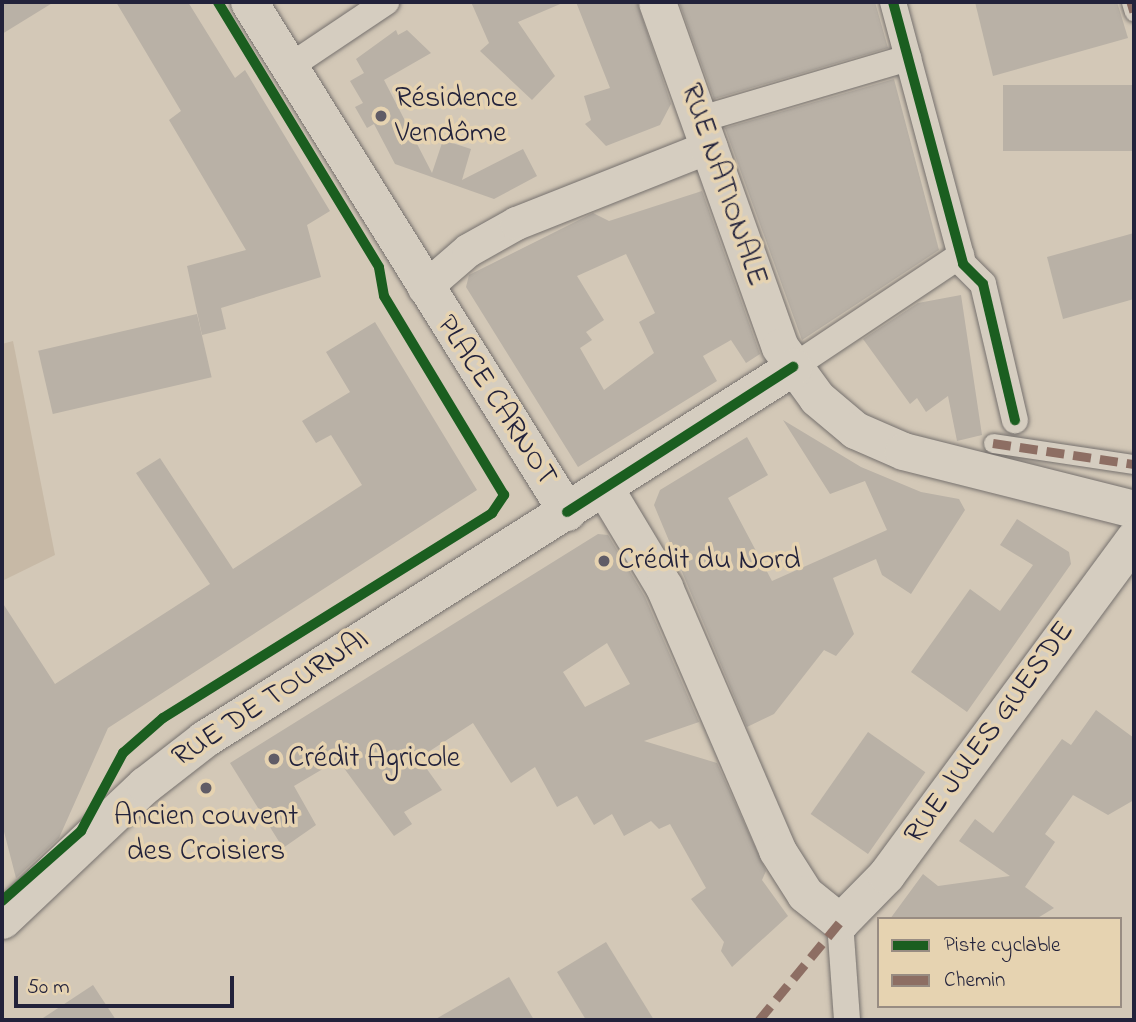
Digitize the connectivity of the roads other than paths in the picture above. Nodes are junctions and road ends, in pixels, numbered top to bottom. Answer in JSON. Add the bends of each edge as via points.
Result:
{"nodes":[{"id":1,"x":249,"y":2,"type":"edge"},
{"id":2,"x":386,"y":2,"type":"edge"},
{"id":3,"x":657,"y":2,"type":"edge"},
{"id":4,"x":893,"y":2,"type":"edge"},
{"id":5,"x":1131,"y":2,"type":"edge"},
{"id":6,"x":1134,"y":12,"type":"edge"},
{"id":7,"x":908,"y":58,"type":"junction"},
{"id":8,"x":289,"y":67,"type":"junction"},
{"id":9,"x":706,"y":133,"type":"junction"},
{"id":10,"x":961,"y":256,"type":"junction"},
{"id":11,"x":424,"y":288,"type":"junction"},
{"id":12,"x":793,"y":367,"type":"junction"},
{"id":13,"x":1015,"y":420,"type":"dead end"},
{"id":14,"x":993,"y":443,"type":"dead end"},
{"id":15,"x":1134,"y":464,"type":"edge"},
{"id":16,"x":604,"y":486,"type":"junction"},
{"id":17,"x":1134,"y":509,"type":"edge"},
{"id":18,"x":567,"y":512,"type":"junction"},
{"id":19,"x":1134,"y":538,"type":"edge"},
{"id":20,"x":2,"y":920,"type":"edge"},
{"id":21,"x":840,"y":922,"type":"junction"},
{"id":22,"x":847,"y":1020,"type":"edge"}],
"edges":[{"from":1,"to":8,"type":"main road","name":"PLACE CARNOT"},
{"from":2,"to":8,"type":"street"},
{"from":3,"to":9,"type":"main road","name":"RUE NATIONALE"},
{"from":4,"to":7,"type":"street"},
{"from":5,"to":6,"type":"street"},
{"from":7,"to":9,"type":"street"},
{"from":7,"to":10,"type":"street"},
{"from":8,"to":11,"type":"main road","name":"PLACE CARNOT"},
{"from":9,"to":11,"type":"street","via":[[483,241]]},
{"from":9,"to":12,"type":"main road","name":"RUE NATIONALE","via":[[772,327]]},
{"from":10,"to":12,"type":"street"},
{"from":10,"to":13,"type":"street","via":[[984,284]]},
{"from":11,"to":18,"type":"main road","name":"PLACE CARNOT"},
{"from":12,"to":16,"type":"main road","name":"PLACE CARNOT"},
{"from":12,"to":17,"type":"main road","name":"RUE NATIONALE","via":[[837,417],[875,440]]},
{"from":14,"to":15,"type":"street"},
{"from":16,"to":18,"type":"main road","name":"PLACE CARNOT"},
{"from":16,"to":21,"type":"main road","via":[[664,587],[776,850],[805,894]]},
{"from":18,"to":20,"type":"main road","name":"RUE DE TOURNAI","via":[[184,754]]},
{"from":19,"to":21,"type":"main road","name":"RUE JULES GUESDE","via":[[886,875]]},
{"from":21,"to":22,"type":"street"}]}
